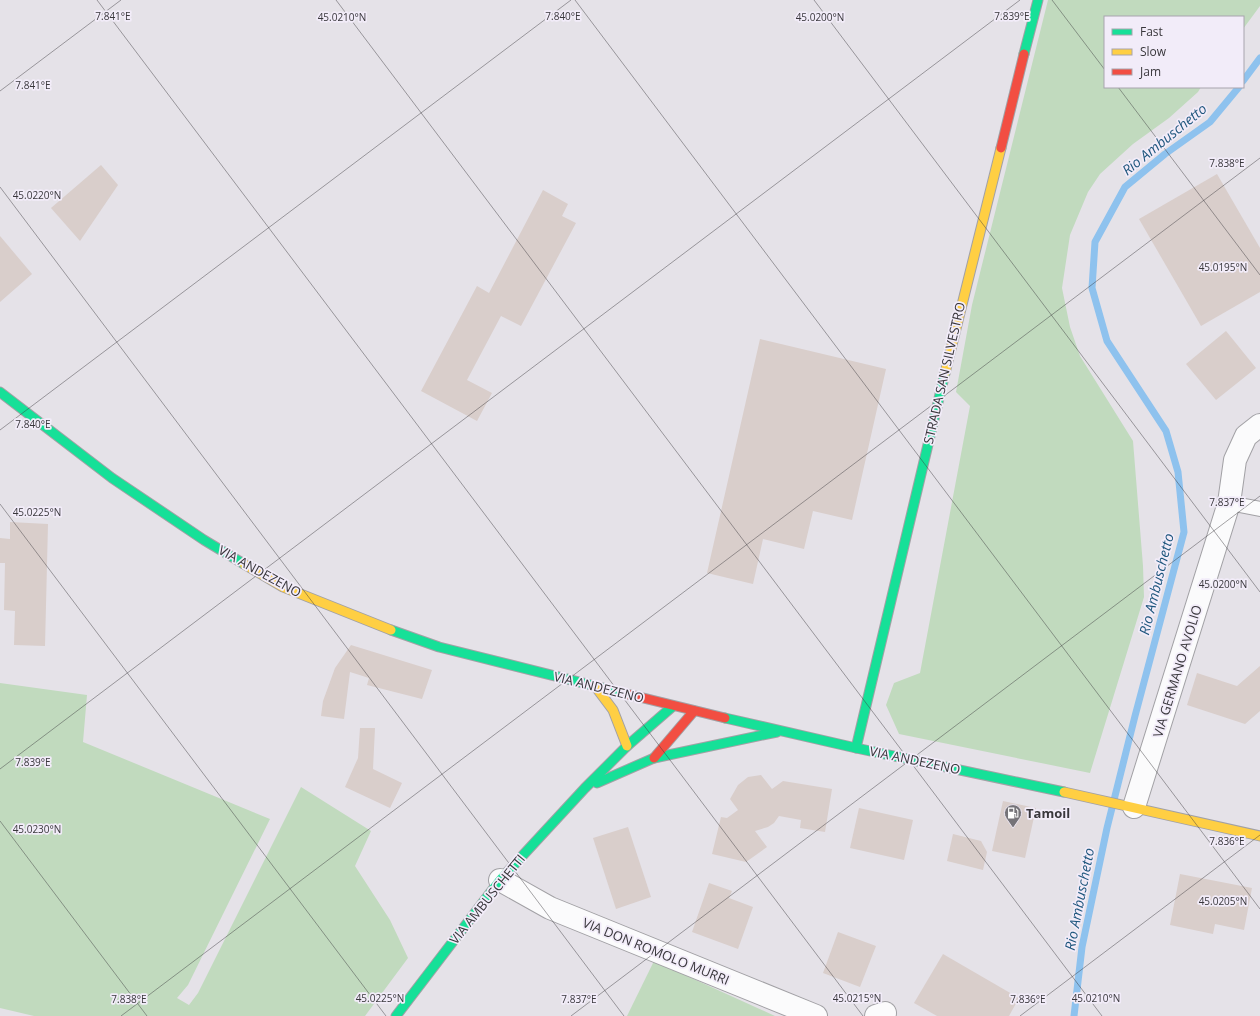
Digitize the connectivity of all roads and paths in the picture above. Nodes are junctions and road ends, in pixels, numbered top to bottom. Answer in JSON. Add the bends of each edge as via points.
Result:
{"nodes":[{"id":1,"x":1038,"y":0,"type":"edge"},
{"id":2,"x":3,"y":400,"type":"edge"},
{"id":3,"x":1260,"y":425,"type":"edge"},
{"id":4,"x":1229,"y":503,"type":"junction"},
{"id":5,"x":1260,"y":509,"type":"edge"},
{"id":6,"x":595,"y":686,"type":"junction"},
{"id":7,"x":673,"y":706,"type":"junction"},
{"id":8,"x":694,"y":711,"type":"junction"},
{"id":9,"x":782,"y":731,"type":"junction"},
{"id":10,"x":627,"y":746,"type":"junction"},
{"id":11,"x":856,"y":748,"type":"junction"},
{"id":12,"x":654,"y":758,"type":"junction"},
{"id":13,"x":585,"y":788,"type":"junction"},
{"id":14,"x":1134,"y":807,"type":"junction"},
{"id":15,"x":1260,"y":836,"type":"edge"},
{"id":16,"x":500,"y":880,"type":"junction"},
{"id":17,"x":396,"y":1016,"type":"edge"},
{"id":18,"x":816,"y":1016,"type":"edge"}],
"edges":[{"from":1,"to":11,"type":"street","name":"STRADA SAN SILVESTRO","via":[[962,300]]},
{"from":2,"to":6,"type":"street","name":"VIA ANDEZENO","via":[[204,540],[283,586],[438,647]]},
{"from":3,"to":4,"type":"street","name":"VIA GERMANO AVOLIO","via":[[1246,436],[1235,460]]},
{"from":4,"to":5,"type":"lane"},
{"from":4,"to":14,"type":"street","name":"VIA GERMANO AVOLIO"},
{"from":6,"to":7,"type":"street","name":"VIA ANDEZENO"},
{"from":6,"to":10,"type":"street","via":[[613,710]]},
{"from":7,"to":8,"type":"street","name":"VIA ANDEZENO"},
{"from":7,"to":10,"type":"street","name":"VIA AMBUSCHETTI"},
{"from":8,"to":9,"type":"street","name":"VIA ANDEZENO"},
{"from":8,"to":12,"type":"street","name":"VIA AMBUSCHETTI"},
{"from":9,"to":11,"type":"street","name":"VIA ANDEZENO"},
{"from":9,"to":12,"type":"street","name":"VIA AMBUSCHETTI"},
{"from":10,"to":13,"type":"street","name":"VIA AMBUSCHETTI"},
{"from":11,"to":14,"type":"street","name":"VIA ANDEZENO"},
{"from":12,"to":13,"type":"street","name":"VIA AMBUSCHETTI"},
{"from":13,"to":16,"type":"street","name":"VIA AMBUSCHETTI"},
{"from":14,"to":15,"type":"street","name":"VIA ANDEZENO"},
{"from":16,"to":17,"type":"street","name":"VIA AMBUSCHETTI"},
{"from":16,"to":18,"type":"street","name":"VIA DON ROMOLO MURRI","via":[[550,908]]}]}
